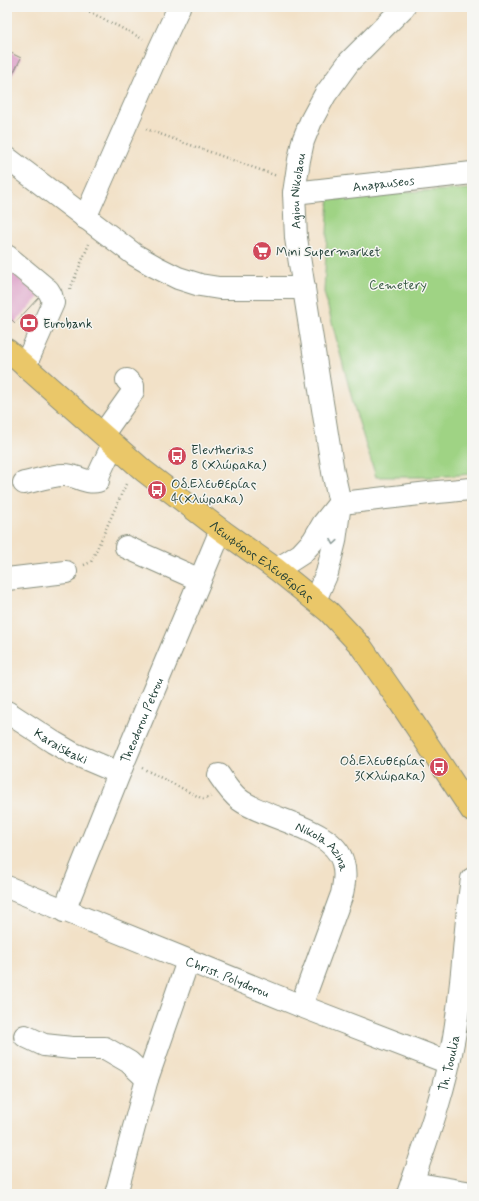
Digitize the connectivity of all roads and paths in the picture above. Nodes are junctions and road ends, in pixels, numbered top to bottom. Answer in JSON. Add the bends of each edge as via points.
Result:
{"nodes":[{"id":1,"x":84,"y":7,"type":"edge"},
{"id":2,"x":179,"y":7,"type":"edge"},
{"id":3,"x":404,"y":7,"type":"edge"},
{"id":4,"x":160,"y":48,"type":"junction"},
{"id":5,"x":127,"y":122,"type":"junction"},
{"id":6,"x":7,"y":158,"type":"edge"},
{"id":7,"x":472,"y":174,"type":"edge"},
{"id":8,"x":295,"y":188,"type":"junction"},
{"id":9,"x":85,"y":218,"type":"junction"},
{"id":10,"x":7,"y":256,"type":"edge"},
{"id":11,"x":304,"y":288,"type":"junction"},
{"id":12,"x":7,"y":350,"type":"edge"},
{"id":13,"x":25,"y":366,"type":"junction"},
{"id":14,"x":127,"y":380,"type":"dead end"},
{"id":15,"x":108,"y":439,"type":"junction"},
{"id":16,"x":136,"y":464,"type":"junction"},
{"id":17,"x":24,"y":483,"type":"dead end"},
{"id":18,"x":472,"y":490,"type":"edge"},
{"id":19,"x":340,"y":503,"type":"junction"},
{"id":20,"x":221,"y":530,"type":"junction"},
{"id":21,"x":126,"y":547,"type":"dead end"},
{"id":22,"x":276,"y":569,"type":"junction"},
{"id":23,"x":66,"y":572,"type":"joint"},
{"id":24,"x":7,"y":579,"type":"edge"},
{"id":25,"x":200,"y":580,"type":"junction"},
{"id":26,"x":315,"y":600,"type":"junction"},
{"id":27,"x":7,"y":712,"type":"edge"},
{"id":28,"x":122,"y":766,"type":"junction"},
{"id":29,"x":224,"y":782,"type":"joint"},
{"id":30,"x":472,"y":812,"type":"edge"},
{"id":31,"x":472,"y":879,"type":"edge"},
{"id":32,"x":7,"y":887,"type":"edge"},
{"id":33,"x":64,"y":911,"type":"junction"},
{"id":34,"x":188,"y":961,"type":"junction"},
{"id":35,"x":301,"y":1006,"type":"junction"},
{"id":36,"x":25,"y":1036,"type":"dead end"},
{"id":37,"x":449,"y":1063,"type":"junction"},
{"id":38,"x":147,"y":1079,"type":"junction"},
{"id":39,"x":410,"y":1188,"type":"edge"},
{"id":40,"x":472,"y":1193,"type":"edge"},
{"id":41,"x":116,"y":1194,"type":"edge"}],
"edges":[{"from":1,"to":4,"type":"path"},
{"from":2,"to":4,"type":"street"},
{"from":3,"to":8,"type":"street","name":"Agiou Nikolaou","via":[[349,62],[325,95],[303,141]]},
{"from":4,"to":5,"type":"street"},
{"from":5,"to":8,"type":"path"},
{"from":5,"to":9,"type":"street"},
{"from":6,"to":9,"type":"street"},
{"from":7,"to":8,"type":"street","name":"Anapauseos"},
{"from":8,"to":11,"type":"street","name":"Agiou Nikolaou","via":[[296,238]]},
{"from":9,"to":11,"type":"street","via":[[135,255],[178,278],[219,288]]},
{"from":10,"to":13,"type":"street","via":[[48,290],[53,304]]},
{"from":11,"to":19,"type":"street","name":"Agiou Nikolaou"},
{"from":12,"to":13,"type":"main road","name":"Λεωφόρος Ελευθερίας"},
{"from":13,"to":15,"type":"main road","name":"Λεωφόρος Ελευθερίας"},
{"from":14,"to":15,"type":"street","via":[[133,386],[133,391]]},
{"from":15,"to":16,"type":"main road","name":"Λεωφόρος Ελευθερίας"},
{"from":15,"to":17,"type":"street","via":[[98,481],[92,483],[64,474]]},
{"from":16,"to":20,"type":"main road","name":"Λεωφόρος Ελευθερίας"},
{"from":16,"to":23,"type":"path","via":[[91,562]]},
{"from":18,"to":19,"type":"street","via":[[420,493]]},
{"from":19,"to":22,"type":"street","via":[[301,554]]},
{"from":19,"to":26,"type":"street","name":"Agiou Nikolaou","one_way":true,"via":[[331,559]]},
{"from":20,"to":22,"type":"main road","name":"Λεωφόρος Ελευθερίας"},
{"from":20,"to":25,"type":"street","name":"Theodorou Petrou"},
{"from":21,"to":25,"type":"street"},
{"from":22,"to":26,"type":"main road","name":"Λεωφόρος Ελευθερίας"},
{"from":23,"to":24,"type":"street"},
{"from":25,"to":28,"type":"street","name":"Theodorou Petrou"},
{"from":26,"to":30,"type":"main road","name":"Λεωφόρος Ελευθερίας","via":[[360,645]]},
{"from":27,"to":28,"type":"street","name":"Karaiskaki","via":[[72,753]]},
{"from":28,"to":29,"type":"path","via":[[203,799]]},
{"from":28,"to":33,"type":"street","name":"Theodorou Petrou"},
{"from":29,"to":35,"type":"street","name":"Nikola Azina","via":[[241,801],[255,809],[326,840],[337,850],[343,862],[345,878],[342,894]]},
{"from":31,"to":37,"type":"street","name":"Th. Tooulia","via":[[457,1018]]},
{"from":32,"to":33,"type":"street","name":"Christ. Polydorou"},
{"from":33,"to":34,"type":"street","name":"Christ. Polydorou"},
{"from":34,"to":35,"type":"street","name":"Christ. Polydorou"},
{"from":34,"to":38,"type":"street"},
{"from":35,"to":37,"type":"street","name":"Christ. Polydorou"},
{"from":36,"to":38,"type":"street","via":[[44,1045],[105,1048],[129,1062]]},
{"from":37,"to":39,"type":"street","name":"Th. Tooulia","via":[[442,1094]]},
{"from":38,"to":41,"type":"street"},
{"from":39,"to":40,"type":"street"}]}
